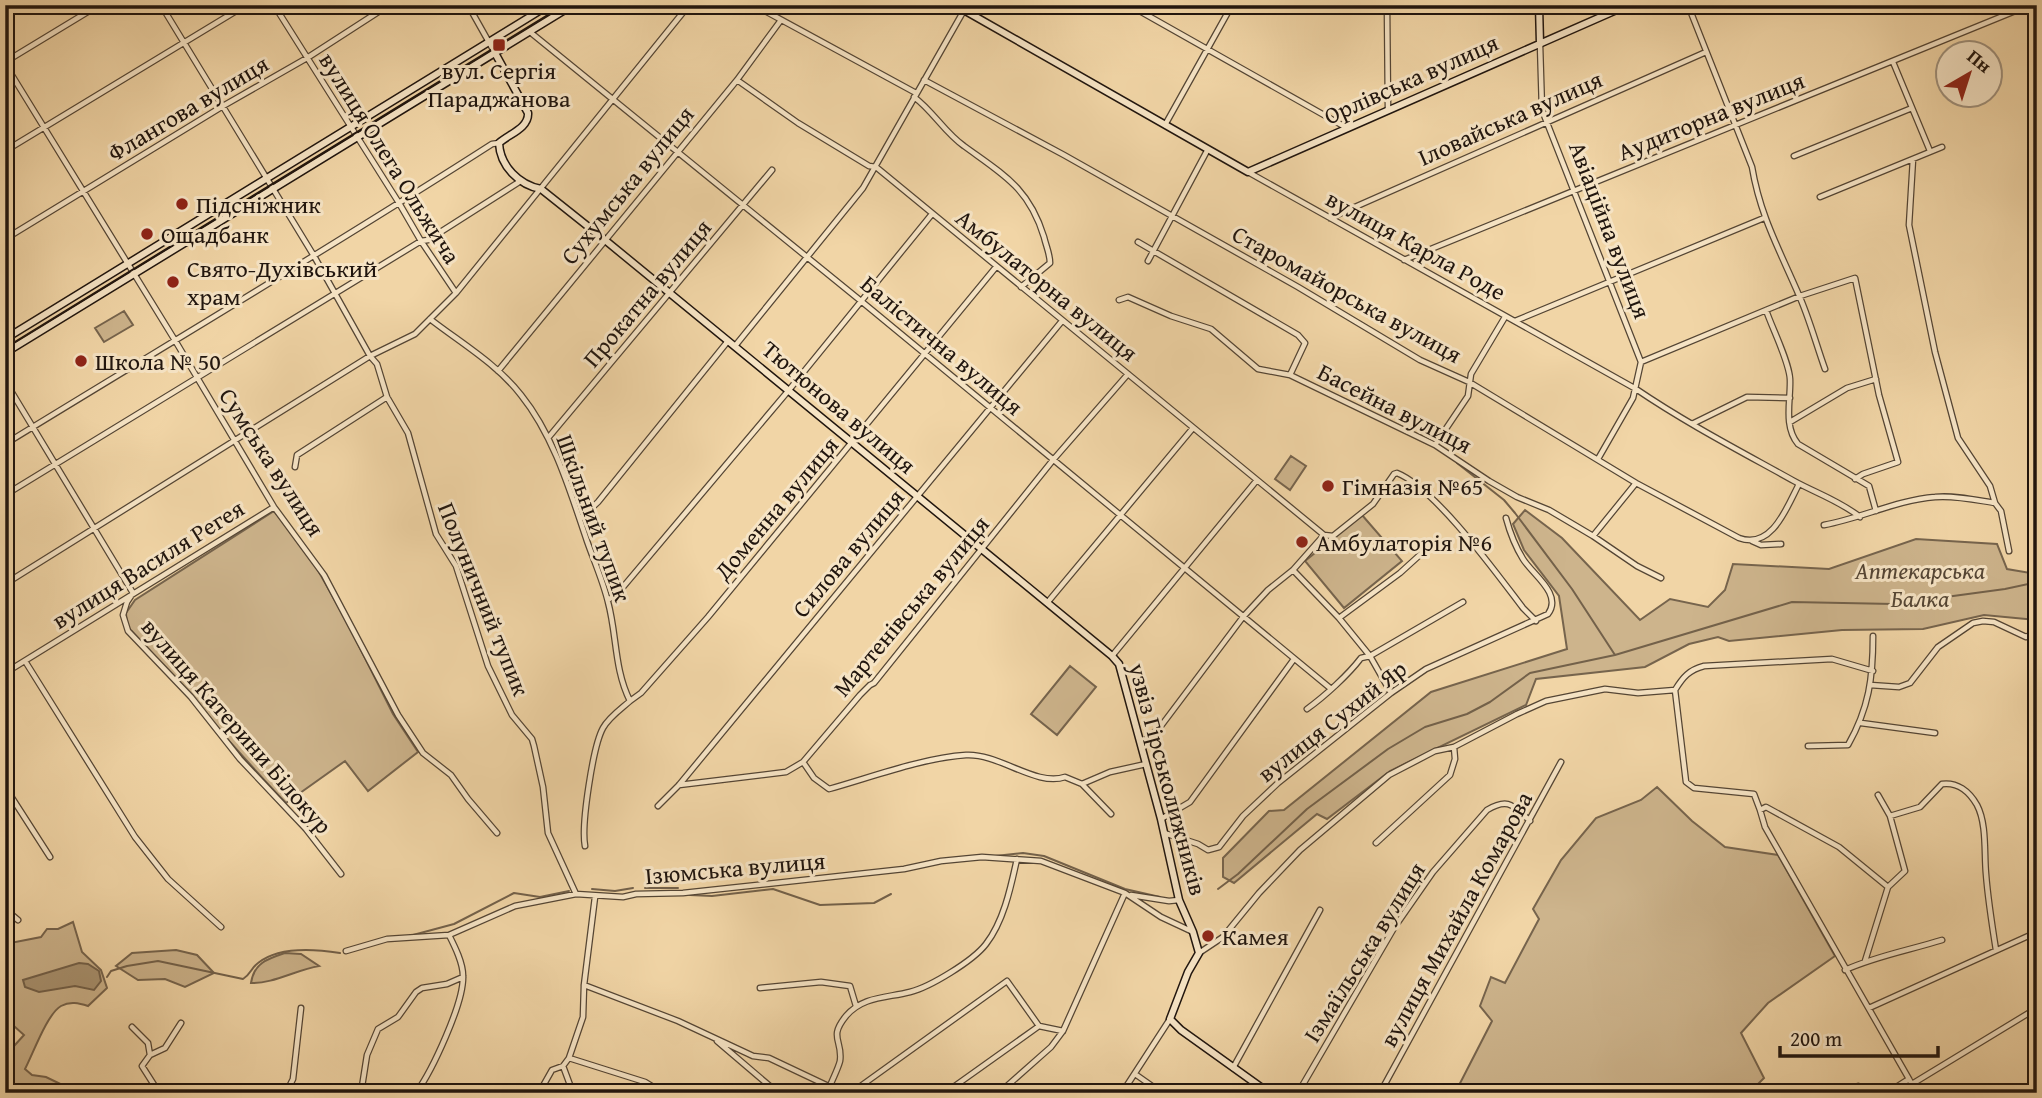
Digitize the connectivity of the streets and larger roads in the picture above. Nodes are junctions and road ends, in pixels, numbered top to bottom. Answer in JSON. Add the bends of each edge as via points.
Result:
{"nodes":[{"id":1,"x":99,"y":5,"type":"edge"},
{"id":2,"x":160,"y":5,"type":"edge"},
{"id":3,"x":246,"y":5,"type":"edge"},
{"id":4,"x":274,"y":5,"type":"edge"},
{"id":5,"x":388,"y":5,"type":"edge"},
{"id":6,"x":468,"y":5,"type":"edge"},
{"id":7,"x":549,"y":5,"type":"edge"},
{"id":8,"x":573,"y":5,"type":"edge"},
{"id":9,"x":689,"y":5,"type":"edge"},
{"id":10,"x":754,"y":5,"type":"edge"},
{"id":11,"x":954,"y":5,"type":"edge"},
{"id":12,"x":1129,"y":5,"type":"edge"},
{"id":13,"x":1232,"y":5,"type":"edge"},
{"id":14,"x":1387,"y":5,"type":"edge"},
{"id":15,"x":1539,"y":5,"type":"edge"},
{"id":16,"x":1628,"y":5,"type":"edge"},
{"id":17,"x":1688,"y":5,"type":"edge"},
{"id":18,"x":2031,"y":5,"type":"edge"},
{"id":19,"x":965,"y":8,"type":"edge"},
{"id":20,"x":781,"y":20,"type":"junction"},
{"id":21,"x":530,"y":32,"type":"junction"},
{"id":22,"x":183,"y":42,"type":"junction"},
{"id":23,"x":489,"y":42,"type":"junction"},
{"id":24,"x":1540,"y":44,"type":"junction"},
{"id":25,"x":1206,"y":48,"type":"junction"},
{"id":26,"x":1706,"y":52,"type":"junction"},
{"id":27,"x":495,"y":53,"type":"junction"},
{"id":28,"x":307,"y":58,"type":"junction"},
{"id":29,"x":1893,"y":62,"type":"junction"},
{"id":30,"x":5,"y":63,"type":"edge"},
{"id":31,"x":737,"y":80,"type":"junction"},
{"id":32,"x":924,"y":80,"type":"junction"},
{"id":33,"x":915,"y":95,"type":"junction"},
{"id":34,"x":612,"y":100,"type":"junction"},
{"id":35,"x":223,"y":106,"type":"junction"},
{"id":36,"x":1912,"y":108,"type":"junction"},
{"id":37,"x":1388,"y":109,"type":"junction"},
{"id":38,"x":1547,"y":120,"type":"junction"},
{"id":39,"x":1164,"y":125,"type":"junction"},
{"id":40,"x":1735,"y":126,"type":"junction"},
{"id":41,"x":351,"y":127,"type":"junction"},
{"id":42,"x":44,"y":128,"type":"junction"},
{"id":43,"x":1347,"y":128,"type":"junction"},
{"id":44,"x":358,"y":137,"type":"junction"},
{"id":45,"x":499,"y":143,"type":"junction"},
{"id":46,"x":1941,"y":147,"type":"dead end"},
{"id":47,"x":1208,"y":149,"type":"junction"},
{"id":48,"x":5,"y":151,"type":"edge"},
{"id":49,"x":677,"y":152,"type":"junction"},
{"id":50,"x":1930,"y":152,"type":"junction"},
{"id":51,"x":1794,"y":156,"type":"dead end"},
{"id":52,"x":1913,"y":159,"type":"junction"},
{"id":53,"x":876,"y":167,"type":"junction"},
{"id":54,"x":772,"y":170,"type":"dead end"},
{"id":55,"x":1248,"y":172,"type":"junction"},
{"id":56,"x":267,"y":178,"type":"junction"},
{"id":57,"x":519,"y":181,"type":"junction"},
{"id":58,"x":274,"y":188,"type":"junction"},
{"id":59,"x":541,"y":189,"type":"junction"},
{"id":60,"x":1574,"y":190,"type":"junction"},
{"id":61,"x":84,"y":192,"type":"junction"},
{"id":62,"x":1820,"y":197,"type":"dead end"},
{"id":63,"x":399,"y":203,"type":"junction"},
{"id":64,"x":743,"y":206,"type":"junction"},
{"id":65,"x":932,"y":214,"type":"junction"},
{"id":66,"x":1173,"y":217,"type":"junction"},
{"id":67,"x":1764,"y":218,"type":"junction"},
{"id":68,"x":1329,"y":219,"type":"junction"},
{"id":69,"x":5,"y":239,"type":"edge"},
{"id":70,"x":605,"y":240,"type":"junction"},
{"id":71,"x":421,"y":241,"type":"junction"},
{"id":72,"x":1138,"y":242,"type":"dead end"},
{"id":73,"x":1154,"y":251,"type":"junction"},
{"id":74,"x":314,"y":256,"type":"junction"},
{"id":75,"x":808,"y":258,"type":"junction"},
{"id":76,"x":1404,"y":260,"type":"junction"},
{"id":77,"x":1148,"y":261,"type":"dead end"},
{"id":78,"x":128,"y":263,"type":"junction"},
{"id":79,"x":996,"y":267,"type":"junction"},
{"id":80,"x":134,"y":274,"type":"junction"},
{"id":81,"x":1610,"y":281,"type":"junction"},
{"id":82,"x":1021,"y":287,"type":"junction"},
{"id":83,"x":335,"y":292,"type":"junction"},
{"id":84,"x":668,"y":292,"type":"junction"},
{"id":85,"x":456,"y":293,"type":"junction"},
{"id":86,"x":1800,"y":296,"type":"junction"},
{"id":87,"x":1119,"y":300,"type":"dead end"},
{"id":88,"x":861,"y":301,"type":"junction"},
{"id":89,"x":1766,"y":310,"type":"junction"},
{"id":90,"x":1505,"y":317,"type":"junction"},
{"id":91,"x":430,"y":319,"type":"junction"},
{"id":92,"x":1062,"y":321,"type":"junction"},
{"id":93,"x":1515,"y":321,"type":"junction"},
{"id":94,"x":5,"y":339,"type":"edge"},
{"id":95,"x":176,"y":342,"type":"junction"},
{"id":96,"x":731,"y":344,"type":"junction"},
{"id":97,"x":5,"y":353,"type":"edge"},
{"id":98,"x":923,"y":355,"type":"junction"},
{"id":99,"x":370,"y":356,"type":"junction"},
{"id":100,"x":1641,"y":362,"type":"junction"},
{"id":101,"x":1825,"y":369,"type":"dead end"},
{"id":102,"x":498,"y":371,"type":"junction"},
{"id":103,"x":1128,"y":374,"type":"junction"},
{"id":104,"x":1290,"y":375,"type":"junction"},
{"id":105,"x":197,"y":377,"type":"junction"},
{"id":106,"x":1876,"y":379,"type":"junction"},
{"id":107,"x":5,"y":382,"type":"edge"},
{"id":108,"x":1469,"y":382,"type":"junction"},
{"id":109,"x":1636,"y":389,"type":"junction"},
{"id":110,"x":789,"y":390,"type":"junction"},
{"id":111,"x":387,"y":397,"type":"junction"},
{"id":112,"x":1790,"y":398,"type":"junction"},
{"id":113,"x":990,"y":408,"type":"junction"},
{"id":114,"x":1790,"y":422,"type":"junction"},
{"id":115,"x":1691,"y":424,"type":"junction"},
{"id":116,"x":33,"y":427,"type":"junction"},
{"id":117,"x":1193,"y":428,"type":"junction"},
{"id":118,"x":548,"y":438,"type":"junction"},
{"id":119,"x":235,"y":442,"type":"junction"},
{"id":120,"x":852,"y":443,"type":"junction"},
{"id":121,"x":5,"y":444,"type":"edge"},
{"id":122,"x":1435,"y":445,"type":"junction"},
{"id":123,"x":1598,"y":459,"type":"junction"},
{"id":124,"x":1053,"y":460,"type":"junction"},
{"id":125,"x":55,"y":465,"type":"junction"},
{"id":126,"x":295,"y":467,"type":"dead end"},
{"id":127,"x":1854,"y":479,"type":"junction"},
{"id":128,"x":1257,"y":480,"type":"junction"},
{"id":129,"x":1636,"y":483,"type":"junction"},
{"id":130,"x":1799,"y":484,"type":"junction"},
{"id":131,"x":5,"y":495,"type":"edge"},
{"id":132,"x":917,"y":497,"type":"junction"},
{"id":133,"x":1995,"y":503,"type":"junction"},
{"id":134,"x":274,"y":507,"type":"junction"},
{"id":135,"x":1876,"y":511,"type":"junction"},
{"id":136,"x":1120,"y":515,"type":"junction"},
{"id":137,"x":1860,"y":517,"type":"junction"},
{"id":138,"x":1506,"y":518,"type":"dead end"},
{"id":139,"x":580,"y":519,"type":"junction"},
{"id":140,"x":1824,"y":525,"type":"dead end"},
{"id":141,"x":94,"y":529,"type":"junction"},
{"id":142,"x":1324,"y":535,"type":"junction"},
{"id":143,"x":1593,"y":536,"type":"junction"},
{"id":144,"x":1752,"y":541,"type":"junction"},
{"id":145,"x":1781,"y":544,"type":"dead end"},
{"id":146,"x":981,"y":549,"type":"junction"},
{"id":147,"x":2009,"y":551,"type":"dead end"},
{"id":148,"x":1422,"y":554,"type":"dead end"},
{"id":149,"x":1183,"y":569,"type":"junction"},
{"id":150,"x":1293,"y":570,"type":"junction"},
{"id":151,"x":1661,"y":578,"type":"dead end"},
{"id":152,"x":5,"y":584,"type":"edge"},
{"id":153,"x":133,"y":593,"type":"junction"},
{"id":154,"x":608,"y":600,"type":"junction"},
{"id":155,"x":1463,"y":602,"type":"dead end"},
{"id":156,"x":1047,"y":603,"type":"junction"},
{"id":157,"x":1243,"y":617,"type":"junction"},
{"id":158,"x":1339,"y":618,"type":"junction"},
{"id":159,"x":1536,"y":621,"type":"junction"},
{"id":160,"x":2037,"y":632,"type":"edge"},
{"id":161,"x":1873,"y":636,"type":"dead end"},
{"id":162,"x":1112,"y":656,"type":"junction"},
{"id":163,"x":1370,"y":656,"type":"junction"},
{"id":164,"x":1294,"y":659,"type":"junction"},
{"id":165,"x":26,"y":661,"type":"junction"},
{"id":166,"x":1873,"y":671,"type":"junction"},
{"id":167,"x":5,"y":673,"type":"edge"},
{"id":168,"x":1870,"y":685,"type":"junction"},
{"id":169,"x":1330,"y":688,"type":"junction"},
{"id":170,"x":1675,"y":690,"type":"junction"},
{"id":171,"x":1391,"y":693,"type":"junction"},
{"id":172,"x":630,"y":701,"type":"junction"},
{"id":173,"x":1307,"y":709,"type":"dead end"},
{"id":174,"x":1861,"y":723,"type":"junction"},
{"id":175,"x":1934,"y":733,"type":"dead end"},
{"id":176,"x":1141,"y":744,"type":"junction"},
{"id":177,"x":1808,"y":746,"type":"dead end"},
{"id":178,"x":1454,"y":747,"type":"junction"},
{"id":179,"x":803,"y":762,"type":"junction"},
{"id":180,"x":1561,"y":762,"type":"dead end"},
{"id":181,"x":1146,"y":764,"type":"junction"},
{"id":182,"x":1082,"y":784,"type":"junction"},
{"id":183,"x":679,"y":785,"type":"junction"},
{"id":184,"x":5,"y":787,"type":"edge"},
{"id":185,"x":1878,"y":795,"type":"dead end"},
{"id":186,"x":658,"y":806,"type":"dead end"},
{"id":187,"x":1760,"y":810,"type":"junction"},
{"id":188,"x":1111,"y":814,"type":"dead end"},
{"id":189,"x":1889,"y":816,"type":"junction"},
{"id":190,"x":1161,"y":819,"type":"junction"},
{"id":191,"x":1530,"y":821,"type":"junction"},
{"id":192,"x":497,"y":833,"type":"dead end"},
{"id":193,"x":1164,"y":833,"type":"junction"},
{"id":194,"x":1376,"y":843,"type":"dead end"},
{"id":195,"x":584,"y":846,"type":"dead end"},
{"id":196,"x":50,"y":857,"type":"dead end"},
{"id":197,"x":1017,"y":858,"type":"junction"},
{"id":198,"x":341,"y":874,"type":"dead end"},
{"id":199,"x":1888,"y":887,"type":"junction"},
{"id":200,"x":576,"y":894,"type":"junction"},
{"id":201,"x":1127,"y":894,"type":"junction"},
{"id":202,"x":595,"y":897,"type":"junction"},
{"id":203,"x":1179,"y":900,"type":"junction"},
{"id":204,"x":2037,"y":908,"type":"edge"},
{"id":205,"x":5,"y":909,"type":"edge"},
{"id":206,"x":1320,"y":910,"type":"dead end"},
{"id":207,"x":18,"y":920,"type":"dead end"},
{"id":208,"x":2037,"y":922,"type":"edge"},
{"id":209,"x":221,"y":927,"type":"dead end"},
{"id":210,"x":1193,"y":932,"type":"junction"},
{"id":211,"x":2037,"y":932,"type":"edge"},
{"id":212,"x":449,"y":934,"type":"junction"},
{"id":213,"x":1942,"y":940,"type":"dead end"},
{"id":214,"x":1996,"y":950,"type":"junction"},
{"id":215,"x":346,"y":951,"type":"dead end"},
{"id":216,"x":1199,"y":953,"type":"junction"},
{"id":217,"x":1865,"y":961,"type":"junction"},
{"id":218,"x":1845,"y":970,"type":"junction"},
{"id":219,"x":463,"y":977,"type":"junction"},
{"id":220,"x":584,"y":985,"type":"junction"},
{"id":221,"x":760,"y":988,"type":"dead end"},
{"id":222,"x":856,"y":1006,"type":"junction"},
{"id":223,"x":301,"y":1008,"type":"dead end"},
{"id":224,"x":1869,"y":1008,"type":"junction"},
{"id":225,"x":2037,"y":1008,"type":"edge"},
{"id":226,"x":1170,"y":1018,"type":"junction"},
{"id":227,"x":181,"y":1023,"type":"dead end"},
{"id":228,"x":1039,"y":1026,"type":"junction"},
{"id":229,"x":132,"y":1027,"type":"dead end"},
{"id":230,"x":1063,"y":1031,"type":"junction"},
{"id":231,"x":711,"y":1036,"type":"junction"},
{"id":232,"x":150,"y":1055,"type":"junction"},
{"id":233,"x":569,"y":1058,"type":"junction"},
{"id":234,"x":563,"y":1066,"type":"junction"},
{"id":235,"x":1233,"y":1068,"type":"junction"},
{"id":236,"x":1136,"y":1074,"type":"junction"},
{"id":237,"x":1911,"y":1081,"type":"junction"},
{"id":238,"x":645,"y":1082,"type":"junction"},
{"id":239,"x":830,"y":1086,"type":"junction"},
{"id":240,"x":153,"y":1093,"type":"edge"},
{"id":241,"x":286,"y":1093,"type":"edge"},
{"id":242,"x":360,"y":1093,"type":"edge"},
{"id":243,"x":416,"y":1093,"type":"edge"},
{"id":244,"x":539,"y":1093,"type":"edge"},
{"id":245,"x":573,"y":1093,"type":"edge"},
{"id":246,"x":641,"y":1093,"type":"edge"},
{"id":247,"x":663,"y":1093,"type":"edge"},
{"id":248,"x":778,"y":1093,"type":"edge"},
{"id":249,"x":843,"y":1093,"type":"edge"},
{"id":250,"x":851,"y":1093,"type":"edge"},
{"id":251,"x":945,"y":1093,"type":"edge"},
{"id":252,"x":999,"y":1093,"type":"edge"},
{"id":253,"x":1122,"y":1093,"type":"edge"},
{"id":254,"x":1162,"y":1093,"type":"edge"},
{"id":255,"x":1269,"y":1093,"type":"edge"},
{"id":256,"x":1298,"y":1093,"type":"edge"},
{"id":257,"x":1380,"y":1093,"type":"edge"},
{"id":258,"x":1846,"y":1093,"type":"edge"},
{"id":259,"x":1864,"y":1093,"type":"edge"},
{"id":260,"x":1887,"y":1093,"type":"edge"},
{"id":261,"x":1917,"y":1093,"type":"edge"}],
"edges":[{"from":1,"to":30,"type":"street"},
{"from":2,"to":22,"type":"street","name":"Полуничний тупик"},
{"from":3,"to":22,"type":"street"},
{"from":4,"to":28,"type":"street","name":"вулиця Олега Ольжича"},
{"from":5,"to":28,"type":"street","name":"Флангова вулиця"},
{"from":6,"to":23,"type":"street"},
{"from":7,"to":23,"type":"street"},
{"from":8,"to":21,"type":"street"},
{"from":9,"to":34,"type":"street"},
{"from":10,"to":20,"type":"street"},
{"from":11,"to":19,"type":"street","name":"вулиця Карла Роде"},
{"from":12,"to":25,"type":"street"},
{"from":13,"to":25,"type":"street"},
{"from":14,"to":37,"type":"street"},
{"from":15,"to":24,"type":"street","name":"Авіаційна вулиця"},
{"from":16,"to":24,"type":"street","name":"Орлівська вулиця"},
{"from":17,"to":26,"type":"street"},
{"from":18,"to":29,"type":"street","name":"Аудиторна вулиця"},
{"from":19,"to":32,"type":"street"},
{"from":19,"to":39,"type":"street","name":"вулиця Карла Роде"},
{"from":20,"to":31,"type":"street","name":"Сухумська вулиця"},
{"from":20,"to":33,"type":"street"},
{"from":21,"to":27,"type":"street"},
{"from":21,"to":34,"type":"street","name":"Балістична вулиця"},
{"from":22,"to":35,"type":"street","name":"Полуничний тупик"},
{"from":22,"to":42,"type":"street"},
{"from":23,"to":27,"type":"street"},
{"from":23,"to":41,"type":"street"},
{"from":24,"to":37,"type":"street","name":"Орлівська вулиця"},
{"from":24,"to":38,"type":"street","name":"Авіаційна вулиця","via":[[1542,110]]},
{"from":25,"to":39,"type":"street"},
{"from":25,"to":43,"type":"street"},
{"from":26,"to":38,"type":"street","name":"Іловайська вулиця"},
{"from":26,"to":40,"type":"street"},
{"from":27,"to":44,"type":"street"},
{"from":27,"to":45,"type":"street","via":[[528,113],[525,124]]},
{"from":28,"to":35,"type":"street","name":"Флангова вулиця"},
{"from":28,"to":41,"type":"street","name":"вулиця Олега Ольжича"},
{"from":29,"to":36,"type":"street"},
{"from":29,"to":40,"type":"street","name":"Аудиторна вулиця"},
{"from":30,"to":42,"type":"street","name":"Сумська вулиця"},
{"from":31,"to":49,"type":"street","name":"Сухумська вулиця"},
{"from":31,"to":53,"type":"street","name":"Амбулаторна вулиця","via":[[798,123]]},
{"from":32,"to":33,"type":"street"},
{"from":32,"to":66,"type":"street","name":"Старомайорська вулиця"},
{"from":33,"to":53,"type":"street"},
{"from":33,"to":82,"type":"street","via":[[963,146],[1020,190],[1032,206],[1050,263]]},
{"from":34,"to":49,"type":"street","name":"Балістична вулиця"},
{"from":34,"to":59,"type":"street"},
{"from":35,"to":56,"type":"street","name":"Полуничний тупик"},
{"from":35,"to":61,"type":"street","name":"Флангова вулиця"},
{"from":36,"to":50,"type":"street"},
{"from":36,"to":51,"type":"street"},
{"from":37,"to":43,"type":"street","name":"Орлівська вулиця"},
{"from":38,"to":60,"type":"street","name":"Авіаційна вулиця"},
{"from":38,"to":68,"type":"street","name":"Іловайська вулиця"},
{"from":39,"to":47,"type":"street","name":"вулиця Карла Роде"},
{"from":40,"to":60,"type":"street","name":"Аудиторна вулиця"},
{"from":40,"to":67,"type":"street","via":[[1752,167]]},
{"from":41,"to":44,"type":"street","name":"вулиця Олега Ольжича"},
{"from":41,"to":56,"type":"street"},
{"from":42,"to":48,"type":"street"},
{"from":42,"to":61,"type":"street","name":"Сумська вулиця"},
{"from":43,"to":55,"type":"street","name":"Орлівська вулиця"},
{"from":44,"to":58,"type":"street"},
{"from":44,"to":63,"type":"street","name":"вулиця Олега Ольжича"},
{"from":45,"to":57,"type":"street","via":[[502,158]]},
{"from":45,"to":63,"type":"street"},
{"from":46,"to":50,"type":"street"},
{"from":47,"to":55,"type":"street","name":"вулиця Карла Роде"},
{"from":47,"to":66,"type":"street"},
{"from":49,"to":64,"type":"street","name":"Балістична вулиця"},
{"from":49,"to":70,"type":"street","name":"Сухумська вулиця"},
{"from":50,"to":52,"type":"street"},
{"from":52,"to":62,"type":"street"},
{"from":52,"to":133,"type":"street","via":[[1909,225],[1935,352],[1958,438],[1990,486]]},
{"from":53,"to":65,"type":"street","name":"Амбулаторна вулиця"},
{"from":53,"to":75,"type":"street"},
{"from":54,"to":64,"type":"street","name":"Прокатна вулиця"},
{"from":55,"to":68,"type":"street","name":"вулиця Карла Роде"},
{"from":56,"to":58,"type":"street","name":"Полуничний тупик"},
{"from":56,"to":78,"type":"street"},
{"from":57,"to":59,"type":"street","name":"Тютюнова вулиця"},
{"from":57,"to":71,"type":"street"},
{"from":58,"to":74,"type":"street","name":"Полуничний тупик"},
{"from":58,"to":80,"type":"street"},
{"from":59,"to":70,"type":"street","name":"Тютюнова вулиця"},
{"from":59,"to":85,"type":"street"},
{"from":60,"to":76,"type":"street","name":"Аудиторна вулиця"},
{"from":60,"to":81,"type":"street","name":"Авіаційна вулиця"},
{"from":61,"to":69,"type":"street","name":"Флангова вулиця"},
{"from":61,"to":78,"type":"street","name":"Сумська вулиця"},
{"from":63,"to":71,"type":"street","name":"вулиця Олега Ольжича"},
{"from":63,"to":74,"type":"street"},
{"from":64,"to":75,"type":"street","name":"Балістична вулиця"},
{"from":64,"to":84,"type":"street","name":"Прокатна вулиця"},
{"from":65,"to":79,"type":"street","name":"Амбулаторна вулиця"},
{"from":65,"to":88,"type":"street"},
{"from":66,"to":73,"type":"street"},
{"from":66,"to":108,"type":"street","name":"Старомайорська вулиця","via":[[1420,360]]},
{"from":67,"to":81,"type":"street"},
{"from":67,"to":86,"type":"street"},
{"from":68,"to":76,"type":"street","name":"вулиця Карла Роде"},
{"from":70,"to":84,"type":"street","name":"Тютюнова вулиця"},
{"from":70,"to":102,"type":"street","name":"Сухумська вулиця"},
{"from":71,"to":83,"type":"street"},
{"from":71,"to":85,"type":"street","name":"вулиця Олега Ольжича"},
{"from":72,"to":73,"type":"street","name":"Басейна вулиця"},
{"from":73,"to":77,"type":"street"},
{"from":73,"to":104,"type":"street","name":"Басейна вулиця","via":[[1303,339]]},
{"from":74,"to":83,"type":"street","name":"Полуничний тупик"},
{"from":74,"to":95,"type":"street"},
{"from":75,"to":88,"type":"street","name":"Балістична вулиця"},
{"from":75,"to":96,"type":"street"},
{"from":76,"to":90,"type":"street","name":"вулиця Карла Роде"},
{"from":78,"to":80,"type":"street","name":"Сумська вулиця"},
{"from":78,"to":94,"type":"street"},
{"from":79,"to":82,"type":"street","name":"Амбулаторна вулиця"},
{"from":79,"to":98,"type":"street","name":"Доменна вулиця"},
{"from":80,"to":95,"type":"street","name":"Сумська вулиця"},
{"from":80,"to":97,"type":"street"},
{"from":81,"to":93,"type":"street"},
{"from":81,"to":100,"type":"street","name":"Авіаційна вулиця"},
{"from":82,"to":92,"type":"street","name":"Амбулаторна вулиця"},
{"from":83,"to":99,"type":"street","name":"Полуничний тупик"},
{"from":83,"to":105,"type":"street"},
{"from":84,"to":96,"type":"street","name":"Тютюнова вулиця"},
{"from":84,"to":118,"type":"street","name":"Прокатна вулиця"},
{"from":85,"to":91,"type":"street"},
{"from":86,"to":89,"type":"street"},
{"from":86,"to":101,"type":"street"},
{"from":86,"to":106,"type":"street","via":[[1855,278]]},
{"from":87,"to":104,"type":"street","name":"Басейна вулиця","via":[[1128,297],[1200,324],[1258,369]]},
{"from":88,"to":98,"type":"street","name":"Балістична вулиця"},
{"from":88,"to":110,"type":"street"},
{"from":89,"to":100,"type":"street"},
{"from":89,"to":112,"type":"street","via":[[1790,376]]},
{"from":90,"to":93,"type":"street","name":"вулиця Карла Роде"},
{"from":90,"to":108,"type":"street"},
{"from":91,"to":99,"type":"street","via":[[415,334]]},
{"from":91,"to":102,"type":"street","name":"Шкільний тупик"},
{"from":92,"to":103,"type":"street","name":"Амбулаторна вулиця"},
{"from":92,"to":113,"type":"street","name":"Силова вулиця"},
{"from":93,"to":109,"type":"street","name":"вулиця Карла Роде"},
{"from":95,"to":105,"type":"street","name":"Сумська вулиця"},
{"from":95,"to":116,"type":"street"},
{"from":96,"to":110,"type":"street","name":"Тютюнова вулиця"},
{"from":96,"to":139,"type":"street"},
{"from":98,"to":113,"type":"street","name":"Балістична вулиця"},
{"from":98,"to":120,"type":"street","name":"Доменна вулиця"},
{"from":99,"to":111,"type":"street","name":"Полуничний тупик"},
{"from":99,"to":119,"type":"street"},
{"from":100,"to":109,"type":"street"},
{"from":102,"to":118,"type":"street","name":"Шкільний тупик","via":[[525,400]]},
{"from":103,"to":117,"type":"street","name":"Амбулаторна вулиця"},
{"from":103,"to":124,"type":"street","name":"Мартенівська вулиця"},
{"from":104,"to":122,"type":"street","name":"Басейна вулиця"},
{"from":105,"to":119,"type":"street","name":"Сумська вулиця"},
{"from":105,"to":125,"type":"street"},
{"from":106,"to":114,"type":"street","via":[[1847,388]]},
{"from":106,"to":127,"type":"street","via":[[1898,462]]},
{"from":107,"to":116,"type":"street","name":"вулиця Катерини Білокур"},
{"from":108,"to":122,"type":"street","via":[[1468,396]]},
{"from":108,"to":123,"type":"street","name":"Старомайорська вулиця"},
{"from":109,"to":115,"type":"street","name":"вулиця Карла Роде"},
{"from":109,"to":123,"type":"street"},
{"from":110,"to":120,"type":"street","name":"Тютюнова вулиця"},
{"from":110,"to":154,"type":"street"},
{"from":111,"to":126,"type":"street","via":[[297,455]]},
{"from":111,"to":200,"type":"street","name":"Полуничний тупик","via":[[408,433],[436,534],[456,566],[488,666],[512,715],[534,746],[548,833]]},
{"from":112,"to":114,"type":"street"},
{"from":112,"to":115,"type":"street","via":[[1747,397]]},
{"from":113,"to":124,"type":"street","name":"Балістична вулиця"},
{"from":113,"to":132,"type":"street","name":"Силова вулиця"},
{"from":114,"to":127,"type":"street","via":[[1798,444]]},
{"from":115,"to":130,"type":"street","name":"вулиця Карла Роде"},
{"from":116,"to":121,"type":"street"},
{"from":116,"to":125,"type":"street","name":"вулиця Катерини Білокур"},
{"from":117,"to":128,"type":"street","name":"Амбулаторна вулиця"},
{"from":117,"to":136,"type":"street"},
{"from":118,"to":139,"type":"street","name":"Шкільний тупик"},
{"from":119,"to":134,"type":"street","name":"Сумська вулиця"},
{"from":119,"to":141,"type":"street"},
{"from":120,"to":132,"type":"street","name":"Тютюнова вулиця"},
{"from":120,"to":172,"type":"street","name":"Доменна вулиця","via":[[700,626]]},
{"from":122,"to":143,"type":"street","name":"Басейна вулиця","via":[[1517,497]]},
{"from":123,"to":129,"type":"street","name":"Старомайорська вулиця"},
{"from":124,"to":136,"type":"street","name":"Балістична вулиця"},
{"from":124,"to":146,"type":"street","name":"Мартенівська вулиця"},
{"from":125,"to":131,"type":"street"},
{"from":125,"to":141,"type":"street","name":"вулиця Катерини Білокур"},
{"from":127,"to":135,"type":"street","via":[[1869,486]]},
{"from":128,"to":142,"type":"street","name":"Амбулаторна вулиця"},
{"from":128,"to":149,"type":"street"},
{"from":129,"to":143,"type":"street"},
{"from":129,"to":144,"type":"street","name":"Старомайорська вулиця"},
{"from":130,"to":137,"type":"street","name":"вулиця Карла Роде"},
{"from":130,"to":144,"type":"street","via":[[1773,530]]},
{"from":132,"to":146,"type":"street","name":"Тютюнова вулиця"},
{"from":132,"to":183,"type":"street","name":"Силова вулиця"},
{"from":133,"to":135,"type":"street","via":[[1938,496]]},
{"from":133,"to":147,"type":"street","via":[[2001,511]]},
{"from":134,"to":153,"type":"street","name":"вулиця Василя Регея"},
{"from":134,"to":192,"type":"street","name":"Сумська вулиця","via":[[324,575],[423,753],[451,775]]},
{"from":135,"to":137,"type":"street"},
{"from":136,"to":149,"type":"street","name":"Балістична вулиця"},
{"from":136,"to":156,"type":"street"},
{"from":137,"to":140,"type":"street"},
{"from":138,"to":159,"type":"street","via":[[1519,552],[1551,596],[1551,610]]},
{"from":139,"to":154,"type":"street","name":"Шкільний тупик"},
{"from":141,"to":152,"type":"street"},
{"from":141,"to":153,"type":"street","name":"вулиця Катерини Білокур"},
{"from":142,"to":150,"type":"street"},
{"from":142,"to":159,"type":"street","via":[[1333,536],[1373,504],[1394,474],[1406,476],[1445,512]]},
{"from":143,"to":151,"type":"street","name":"Басейна вулиця"},
{"from":144,"to":145,"type":"street","name":"Старомайорська вулиця"},
{"from":146,"to":156,"type":"street","name":"Тютюнова вулиця"},
{"from":146,"to":179,"type":"street","name":"Мартенівська вулиця","via":[[874,683]]},
{"from":148,"to":158,"type":"street"},
{"from":149,"to":157,"type":"street","name":"Балістична вулиця"},
{"from":149,"to":162,"type":"street"},
{"from":150,"to":157,"type":"street"},
{"from":150,"to":158,"type":"street"},
{"from":153,"to":165,"type":"street","name":"вулиця Василя Регея"},
{"from":153,"to":198,"type":"street","name":"вулиця Катерини Білокур","via":[[122,615],[128,631],[191,697]]},
{"from":154,"to":172,"type":"street","name":"Шкільний тупик","via":[[617,664]]},
{"from":155,"to":163,"type":"street"},
{"from":156,"to":162,"type":"street","name":"Тютюнова вулиця"},
{"from":157,"to":164,"type":"street","name":"Балістична вулиця"},
{"from":157,"to":176,"type":"street","via":[[1161,726]]},
{"from":158,"to":163,"type":"street"},
{"from":159,"to":171,"type":"street","name":"вулиця Сухий Яр","via":[[1426,669]]},
{"from":160,"to":168,"type":"street","via":[[2026,637],[1994,622],[1973,623],[1938,647],[1910,683]]},
{"from":161,"to":166,"type":"street"},
{"from":162,"to":176,"type":"street","name":"узвіз Гірськолижників","via":[[1119,664]]},
{"from":163,"to":169,"type":"street"},
{"from":163,"to":171,"type":"street"},
{"from":164,"to":169,"type":"street","name":"Балістична вулиця"},
{"from":164,"to":190,"type":"street","via":[[1191,802]]},
{"from":165,"to":167,"type":"street","name":"вулиця Василя Регея"},
{"from":165,"to":209,"type":"street","via":[[135,837],[168,878]]},
{"from":166,"to":168,"type":"street"},
{"from":166,"to":170,"type":"street","via":[[1822,659],[1704,666],[1683,677]]},
{"from":168,"to":174,"type":"street"},
{"from":169,"to":173,"type":"street"},
{"from":170,"to":178,"type":"street","via":[[1638,693],[1605,689],[1546,701]]},
{"from":170,"to":187,"type":"street","via":[[1686,782],[1694,788],[1754,794]]},
{"from":171,"to":193,"type":"street","name":"вулиця Сухий Яр","via":[[1278,783],[1219,847],[1208,850]]},
{"from":172,"to":195,"type":"street","via":[[606,724],[596,748],[586,799]]},
{"from":174,"to":175,"type":"street"},
{"from":174,"to":177,"type":"street","via":[[1848,745]]},
{"from":176,"to":181,"type":"street","name":"узвіз Гірськолижників"},
{"from":178,"to":194,"type":"street","via":[[1450,775]]},
{"from":178,"to":216,"type":"street","via":[[1435,751],[1389,775],[1300,850],[1223,937]]},
{"from":179,"to":182,"type":"street","via":[[829,789],[967,755],[988,757],[1043,778],[1065,777]]},
{"from":179,"to":183,"type":"street","name":"Мартенівська вулиця","via":[[786,772]]},
{"from":180,"to":191,"type":"street","name":"вулиця Михайла Комарова"},
{"from":181,"to":182,"type":"street"},
{"from":181,"to":190,"type":"street","name":"узвіз Гірськолижників"},
{"from":182,"to":188,"type":"street"},
{"from":183,"to":186,"type":"street","name":"Силова вулиця"},
{"from":184,"to":196,"type":"street"},
{"from":185,"to":189,"type":"street"},
{"from":187,"to":199,"type":"street","via":[[1766,807],[1839,847]]},
{"from":187,"to":218,"type":"street","via":[[1765,827]]},
{"from":189,"to":199,"type":"street","via":[[1905,871]]},
{"from":189,"to":214,"type":"street","via":[[1920,807],[1942,784],[1956,784],[1967,792],[1981,816]]},
{"from":190,"to":193,"type":"street","name":"узвіз Гірськолижників"},
{"from":191,"to":256,"type":"street","name":"Ізмаїльська вулиця","via":[[1511,805],[1499,803],[1487,810],[1440,864],[1394,928]]},
{"from":191,"to":257,"type":"street","name":"вулиця Михайла Комарова"},
{"from":193,"to":203,"type":"street","name":"узвіз Гірськолижників"},
{"from":197,"to":201,"type":"street","name":"Ізюмська вулиця","via":[[1041,861]]},
{"from":197,"to":202,"type":"street","name":"Ізюмська вулиця","via":[[941,861],[721,890]]},
{"from":197,"to":222,"type":"street","via":[[1011,888],[986,945],[937,982]]},
{"from":199,"to":217,"type":"street"},
{"from":200,"to":202,"type":"street","name":"Ізюмська вулиця"},
{"from":200,"to":212,"type":"street","name":"Ізюмська вулиця","via":[[515,906]]},
{"from":201,"to":203,"type":"street","name":"Ізюмська вулиця"},
{"from":201,"to":210,"type":"street","name":"Ізюмська вулиця"},
{"from":201,"to":230,"type":"street"},
{"from":202,"to":220,"type":"street"},
{"from":203,"to":210,"type":"street","name":"узвіз Гірськолижників"},
{"from":204,"to":208,"type":"street","via":[[2032,910]]},
{"from":205,"to":207,"type":"street"},
{"from":206,"to":235,"type":"street"},
{"from":210,"to":216,"type":"street","name":"узвіз Гірськолижників"},
{"from":211,"to":214,"type":"street"},
{"from":212,"to":215,"type":"street","name":"Ізюмська вулиця","via":[[387,939]]},
{"from":212,"to":219,"type":"street"},
{"from":213,"to":217,"type":"street"},
{"from":214,"to":224,"type":"street"},
{"from":216,"to":226,"type":"street"},
{"from":217,"to":218,"type":"street"},
{"from":218,"to":224,"type":"street"},
{"from":219,"to":242,"type":"street","via":[[422,988],[398,1017],[378,1029],[367,1055]]},
{"from":219,"to":243,"type":"street","via":[[459,1000],[432,1068]]},
{"from":220,"to":231,"type":"street"},
{"from":220,"to":233,"type":"street","via":[[583,1017]]},
{"from":221,"to":222,"type":"street","via":[[821,982],[850,986]]},
{"from":222,"to":239,"type":"street","via":[[836,1034],[840,1061]]},
{"from":223,"to":241,"type":"street","via":[[293,1079]]},
{"from":224,"to":237,"type":"street"},
{"from":225,"to":237,"type":"street"},
{"from":226,"to":235,"type":"street"},
{"from":226,"to":236,"type":"street"},
{"from":227,"to":232,"type":"street","via":[[165,1048]]},
{"from":228,"to":230,"type":"street"},
{"from":228,"to":250,"type":"street","via":[[1007,981]]},
{"from":228,"to":251,"type":"street"},
{"from":229,"to":232,"type":"street","via":[[148,1042]]},
{"from":230,"to":252,"type":"street"},
{"from":231,"to":239,"type":"street"},
{"from":231,"to":248,"type":"street"},
{"from":232,"to":240,"type":"street","via":[[142,1066],[156,1088]]},
{"from":233,"to":234,"type":"street"},
{"from":233,"to":238,"type":"street"},
{"from":234,"to":244,"type":"street","via":[[552,1070]]},
{"from":234,"to":245,"type":"street"},
{"from":235,"to":255,"type":"street"},
{"from":236,"to":253,"type":"street"},
{"from":236,"to":254,"type":"street"},
{"from":237,"to":260,"type":"street"},
{"from":237,"to":261,"type":"street"},
{"from":238,"to":246,"type":"street"},
{"from":238,"to":247,"type":"street"},
{"from":239,"to":249,"type":"street"},
{"from":258,"to":259,"type":"street","via":[[1858,1086]]}]}
